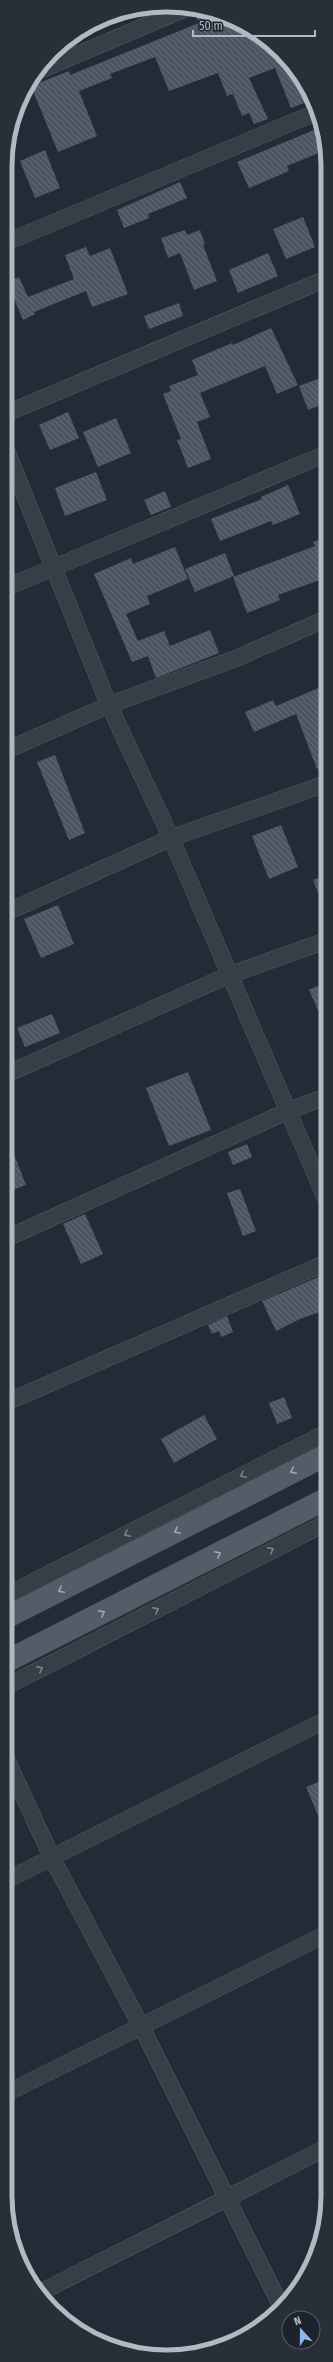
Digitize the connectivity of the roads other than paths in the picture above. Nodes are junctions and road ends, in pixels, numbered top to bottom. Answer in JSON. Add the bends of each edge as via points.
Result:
{"nodes":[{"id":1,"x":177,"y":12,"type":"edge"},
{"id":2,"x":48,"y":67,"type":"edge"},
{"id":3,"x":312,"y":114,"type":"edge"},
{"id":4,"x":12,"y":240,"type":"edge"},
{"id":5,"x":321,"y":281,"type":"edge"},
{"id":6,"x":12,"y":411,"type":"edge"},
{"id":7,"x":321,"y":456,"type":"edge"},
{"id":8,"x":12,"y":464,"type":"edge"},
{"id":9,"x":54,"y":568,"type":"junction"},
{"id":10,"x":12,"y":585,"type":"edge"},
{"id":11,"x":321,"y":621,"type":"edge"},
{"id":12,"x":109,"y":705,"type":"junction"},
{"id":13,"x":12,"y":748,"type":"edge"},
{"id":14,"x":321,"y":784,"type":"edge"},
{"id":15,"x":171,"y":838,"type":"junction"},
{"id":16,"x":12,"y":910,"type":"edge"},
{"id":17,"x":321,"y":942,"type":"edge"},
{"id":18,"x":230,"y":975,"type":"junction"},
{"id":19,"x":12,"y":1072,"type":"edge"},
{"id":20,"x":321,"y":1099,"type":"edge"},
{"id":21,"x":288,"y":1111,"type":"junction"},
{"id":22,"x":321,"y":1188,"type":"edge"},
{"id":23,"x":12,"y":1236,"type":"edge"},
{"id":24,"x":321,"y":1265,"type":"edge"},
{"id":25,"x":12,"y":1400,"type":"edge"},
{"id":26,"x":321,"y":1436,"type":"edge"},
{"id":27,"x":321,"y":1458,"type":"edge"},
{"id":28,"x":321,"y":1502,"type":"edge"},
{"id":29,"x":321,"y":1526,"type":"edge"},
{"id":30,"x":12,"y":1592,"type":"edge"},
{"id":31,"x":12,"y":1614,"type":"edge"},
{"id":32,"x":12,"y":1658,"type":"edge"},
{"id":33,"x":12,"y":1683,"type":"edge"},
{"id":34,"x":321,"y":1723,"type":"edge"},
{"id":35,"x":12,"y":1771,"type":"edge"},
{"id":36,"x":52,"y":1858,"type":"junction"},
{"id":37,"x":12,"y":1878,"type":"edge"},
{"id":38,"x":321,"y":1936,"type":"edge"},
{"id":39,"x":141,"y":2026,"type":"junction"},
{"id":40,"x":12,"y":2090,"type":"edge"},
{"id":41,"x":321,"y":2151,"type":"edge"},
{"id":42,"x":227,"y":2198,"type":"junction"},
{"id":43,"x":44,"y":2290,"type":"edge"},
{"id":44,"x":279,"y":2302,"type":"edge"}],
"edges":[{"from":1,"to":2,"type":"street"},
{"from":3,"to":4,"type":"street"},
{"from":5,"to":6,"type":"street"},
{"from":7,"to":9,"type":"street"},
{"from":8,"to":9,"type":"street"},
{"from":9,"to":10,"type":"street"},
{"from":9,"to":12,"type":"street"},
{"from":11,"to":12,"type":"street","via":[[237,658]]},
{"from":12,"to":13,"type":"street"},
{"from":12,"to":15,"type":"street"},
{"from":14,"to":15,"type":"street"},
{"from":15,"to":16,"type":"street"},
{"from":15,"to":18,"type":"street"},
{"from":17,"to":18,"type":"street"},
{"from":18,"to":19,"type":"street"},
{"from":18,"to":21,"type":"street"},
{"from":20,"to":21,"type":"street"},
{"from":21,"to":22,"type":"street"},
{"from":21,"to":23,"type":"street"},
{"from":24,"to":25,"type":"street"},
{"from":26,"to":30,"type":"street","one_way":true},
{"from":27,"to":31,"type":"main road","one_way":true},
{"from":32,"to":28,"type":"main road","one_way":true},
{"from":33,"to":29,"type":"street","one_way":true},
{"from":34,"to":36,"type":"street"},
{"from":35,"to":36,"type":"street"},
{"from":36,"to":37,"type":"street"},
{"from":36,"to":39,"type":"street"},
{"from":38,"to":39,"type":"street"},
{"from":39,"to":40,"type":"street"},
{"from":39,"to":42,"type":"street"},
{"from":41,"to":42,"type":"street"},
{"from":42,"to":43,"type":"street"},
{"from":42,"to":44,"type":"street"}]}
